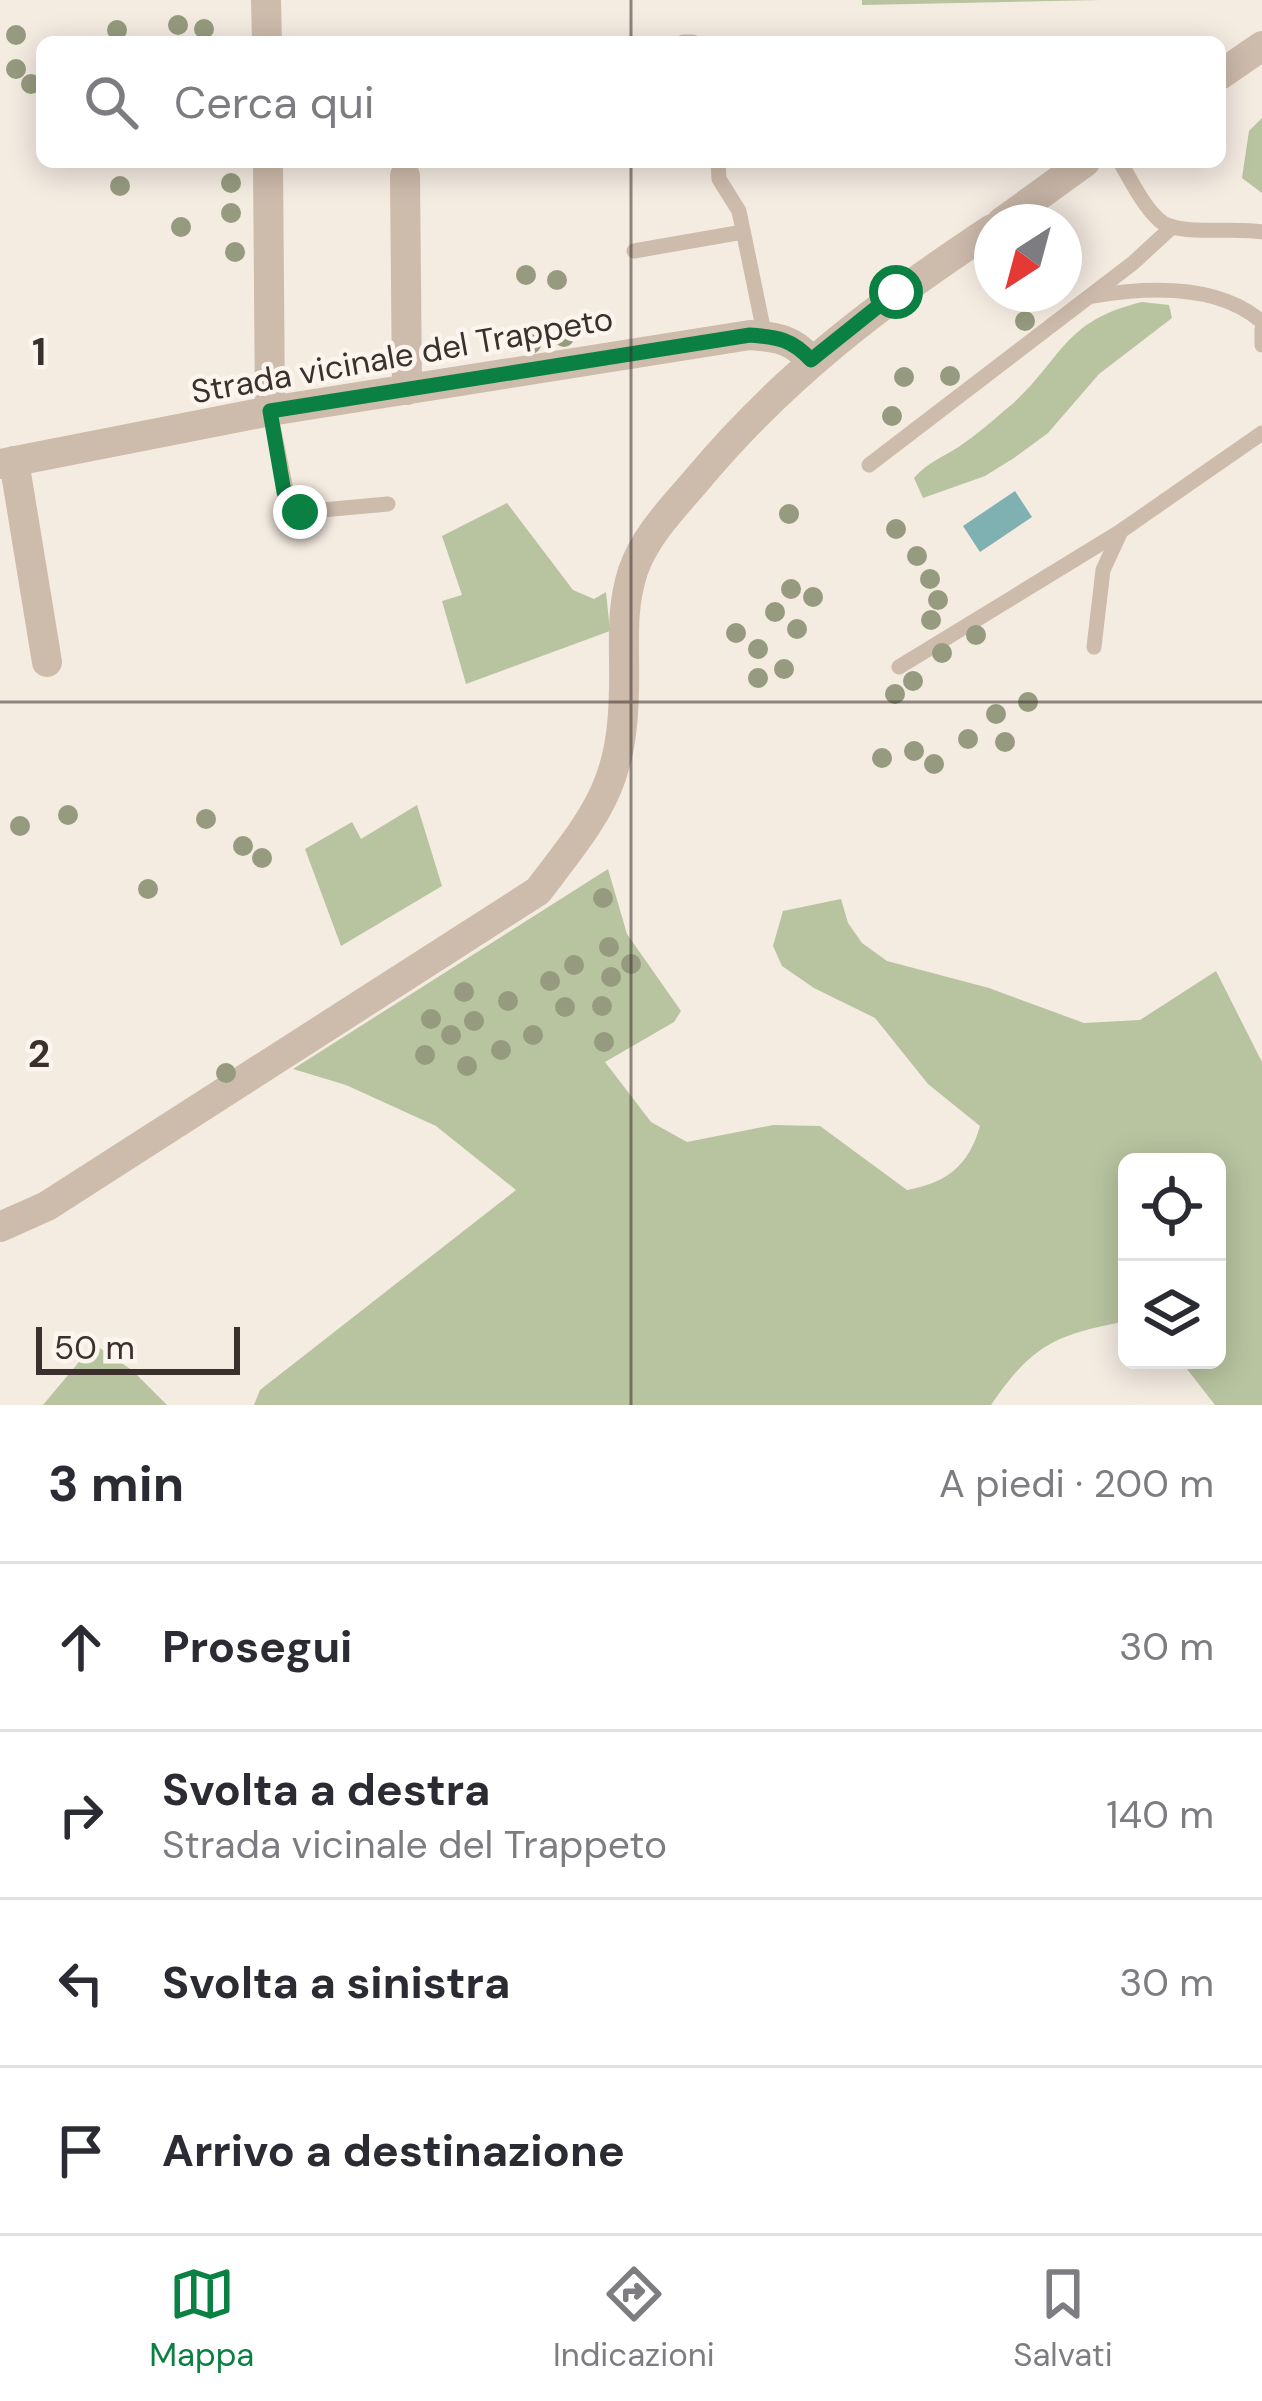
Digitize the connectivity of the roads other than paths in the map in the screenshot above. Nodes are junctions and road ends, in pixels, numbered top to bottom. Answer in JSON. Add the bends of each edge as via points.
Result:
{"nodes":[{"id":1,"x":266,"y":0,"type":"edge"},
{"id":2,"x":267,"y":36,"type":"edge"},
{"id":3,"x":1262,"y":46,"type":"edge"},
{"id":4,"x":1226,"y":71,"type":"edge"},
{"id":5,"x":268,"y":168,"type":"edge"},
{"id":6,"x":718,"y":168,"type":"edge"},
{"id":7,"x":1077,"y":168,"type":"edge"},
{"id":8,"x":1124,"y":168,"type":"edge"},
{"id":9,"x":405,"y":176,"type":"dead end"},
{"id":10,"x":1027,"y":204,"type":"edge"},
{"id":11,"x":1171,"y":228,"type":"junction"},
{"id":12,"x":743,"y":232,"type":"junction"},
{"id":13,"x":1262,"y":232,"type":"edge"},
{"id":14,"x":974,"y":241,"type":"edge"},
{"id":15,"x":634,"y":250,"type":"dead end"},
{"id":16,"x":1090,"y":296,"type":"junction"},
{"id":17,"x":1262,"y":325,"type":"edge"},
{"id":18,"x":765,"y":337,"type":"junction"},
{"id":19,"x":1262,"y":346,"type":"edge"},
{"id":20,"x":811,"y":360,"type":"junction"},
{"id":21,"x":407,"y":390,"type":"junction"},
{"id":22,"x":270,"y":411,"type":"junction"},
{"id":23,"x":1262,"y":433,"type":"edge"},
{"id":24,"x":7,"y":463,"type":"edge"},
{"id":25,"x":869,"y":465,"type":"dead end"},
{"id":26,"x":388,"y":504,"type":"dead end"},
{"id":27,"x":1121,"y":532,"type":"junction"},
{"id":28,"x":1094,"y":647,"type":"dead end"},
{"id":29,"x":46,"y":662,"type":"dead end"},
{"id":30,"x":899,"y":668,"type":"dead end"},
{"id":31,"x":0,"y":1227,"type":"edge"}],
"edges":[{"from":1,"to":2,"type":"street"},
{"from":3,"to":4,"type":"street"},
{"from":5,"to":22,"type":"street"},
{"from":6,"to":12,"type":"lane"},
{"from":7,"to":10,"type":"street"},
{"from":8,"to":11,"type":"lane"},
{"from":9,"to":21,"type":"street"},
{"from":11,"to":13,"type":"lane"},
{"from":11,"to":16,"type":"lane"},
{"from":12,"to":15,"type":"lane"},
{"from":12,"to":18,"type":"lane"},
{"from":14,"to":20,"type":"street"},
{"from":16,"to":17,"type":"lane","via":[[1195,293],[1243,304]]},
{"from":16,"to":25,"type":"lane"},
{"from":17,"to":19,"type":"lane"},
{"from":18,"to":20,"type":"street","via":[[796,344]]},
{"from":18,"to":21,"type":"street","name":"Strada vicinale del Trappeto"},
{"from":20,"to":31,"type":"street","via":[[722,450],[644,549],[622,612],[614,778],[538,891],[47,1207]]},
{"from":21,"to":22,"type":"street","name":"Strada vicinale del Trappeto"},
{"from":22,"to":24,"type":"street","name":"Strada vicinale del Trappeto"},
{"from":22,"to":26,"type":"lane","via":[[289,505],[300,512]]},
{"from":23,"to":27,"type":"lane"},
{"from":24,"to":29,"type":"street"},
{"from":27,"to":28,"type":"lane","via":[[1103,570]]},
{"from":27,"to":30,"type":"lane"}]}
